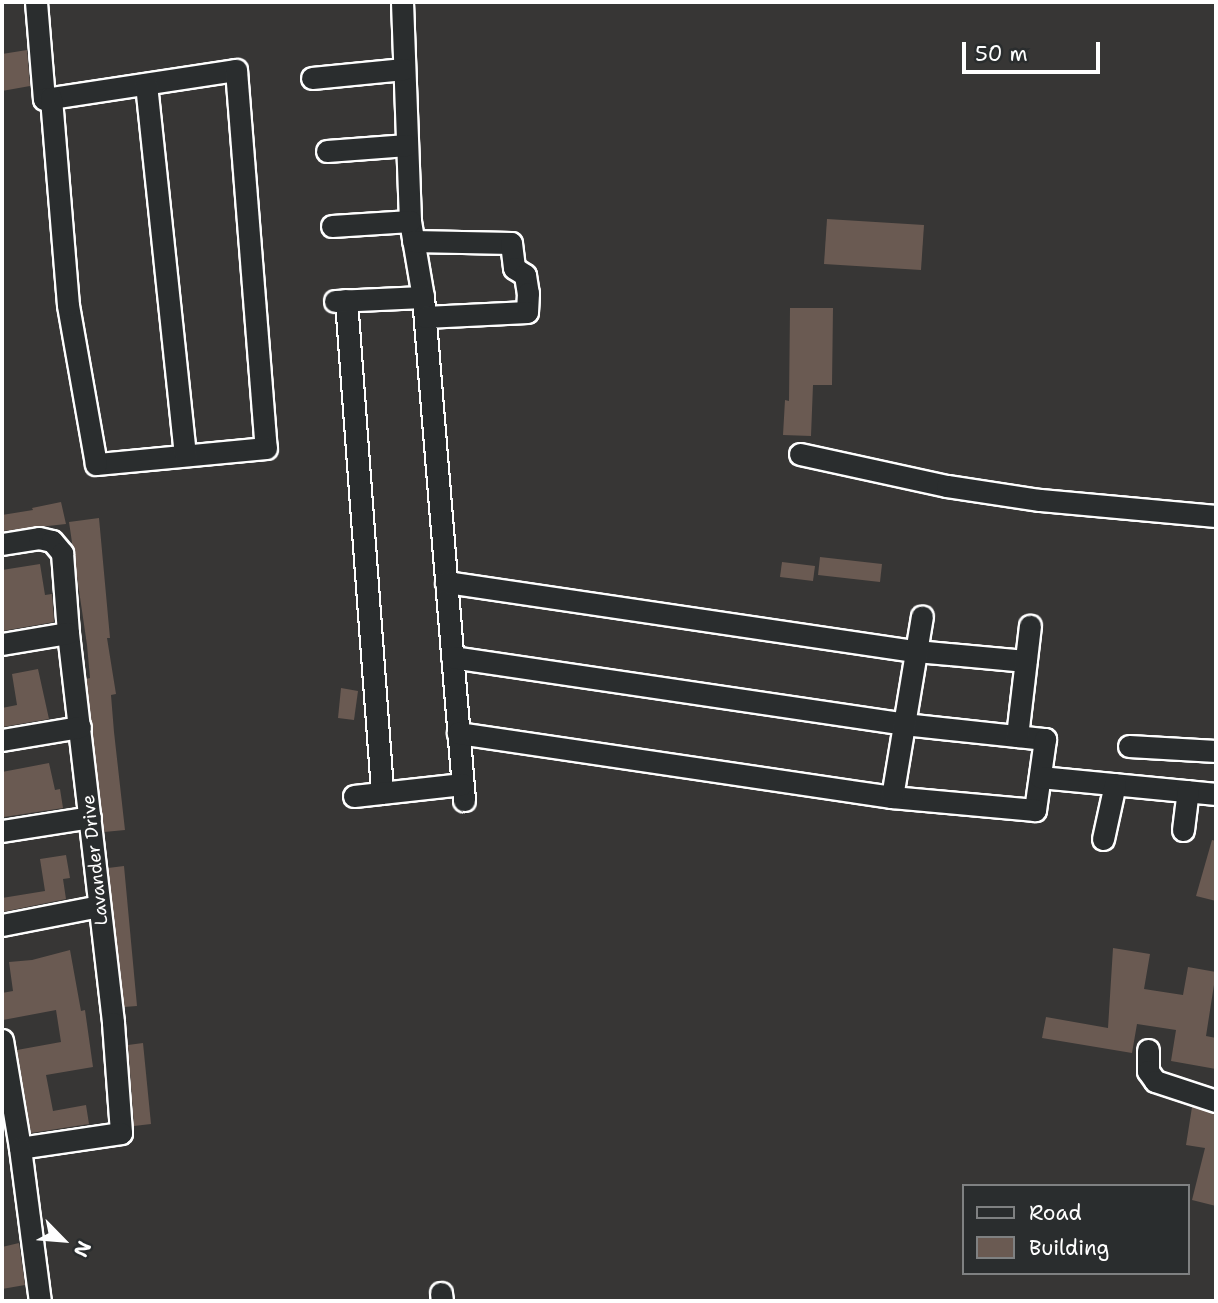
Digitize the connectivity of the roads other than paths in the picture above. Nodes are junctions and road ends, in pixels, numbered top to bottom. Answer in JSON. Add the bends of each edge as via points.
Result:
{"nodes":[{"id":1,"x":36,"y":2,"type":"edge"},
{"id":2,"x":401,"y":2,"type":"edge"},
{"id":3,"x":404,"y":69,"type":"junction"},
{"id":4,"x":312,"y":78,"type":"dead end"},
{"id":5,"x":146,"y":84,"type":"junction"},
{"id":6,"x":51,"y":98,"type":"junction"},
{"id":7,"x":407,"y":145,"type":"junction"},
{"id":8,"x":327,"y":152,"type":"dead end"},
{"id":9,"x":332,"y":226,"type":"dead end"},
{"id":10,"x":412,"y":231,"type":"junction"},
{"id":11,"x":424,"y":307,"type":"junction"},
{"id":12,"x":800,"y":454,"type":"dead end"},
{"id":13,"x":184,"y":455,"type":"junction"},
{"id":14,"x":1216,"y":516,"type":"edge"},
{"id":15,"x":2,"y":544,"type":"edge"},
{"id":16,"x":446,"y":582,"type":"junction"},
{"id":17,"x":922,"y":617,"type":"dead end"},
{"id":18,"x":1030,"y":626,"type":"dead end"},
{"id":19,"x":68,"y":633,"type":"junction"},
{"id":20,"x":2,"y":643,"type":"edge"},
{"id":21,"x":916,"y":651,"type":"junction"},
{"id":22,"x":452,"y":657,"type":"junction"},
{"id":23,"x":1026,"y":661,"type":"junction"},
{"id":24,"x":904,"y":724,"type":"junction"},
{"id":25,"x":80,"y":727,"type":"junction"},
{"id":26,"x":458,"y":733,"type":"junction"},
{"id":27,"x":1017,"y":736,"type":"junction"},
{"id":28,"x":2,"y":740,"type":"edge"},
{"id":29,"x":1129,"y":746,"type":"dead end"},
{"id":30,"x":1216,"y":751,"type":"edge"},
{"id":31,"x":1040,"y":777,"type":"junction"},
{"id":32,"x":1115,"y":784,"type":"junction"},
{"id":33,"x":1188,"y":791,"type":"junction"},
{"id":34,"x":382,"y":793,"type":"junction"},
{"id":35,"x":1216,"y":794,"type":"edge"},
{"id":36,"x":354,"y":796,"type":"dead end"},
{"id":37,"x":892,"y":797,"type":"junction"},
{"id":38,"x":90,"y":817,"type":"junction"},
{"id":39,"x":1183,"y":830,"type":"dead end"},
{"id":40,"x":2,"y":831,"type":"edge"},
{"id":41,"x":1103,"y":839,"type":"dead end"},
{"id":42,"x":99,"y":906,"type":"junction"},
{"id":43,"x":2,"y":925,"type":"edge"},
{"id":44,"x":2,"y":1040,"type":"edge"},
{"id":45,"x":1148,"y":1050,"type":"dead end"},
{"id":46,"x":1216,"y":1101,"type":"edge"},
{"id":47,"x":20,"y":1148,"type":"junction"},
{"id":48,"x":40,"y":1301,"type":"edge"}],
"edges":[{"from":1,"to":6,"type":"street","via":[[44,99]]},
{"from":2,"to":3,"type":"street"},
{"from":3,"to":4,"type":"street"},
{"from":3,"to":7,"type":"street"},
{"from":5,"to":6,"type":"street"},
{"from":5,"to":13,"type":"street"},
{"from":5,"to":13,"type":"street","via":[[236,71],[266,448]]},
{"from":6,"to":13,"type":"street","via":[[68,305],[96,464]]},
{"from":7,"to":8,"type":"street"},
{"from":7,"to":10,"type":"street"},
{"from":9,"to":10,"type":"street"},
{"from":10,"to":11,"type":"street"},
{"from":10,"to":11,"type":"street","via":[[510,243],[514,268],[525,275],[528,293],[527,312]]},
{"from":11,"to":16,"type":"street"},
{"from":11,"to":34,"type":"street","via":[[341,300]]},
{"from":12,"to":14,"type":"street","via":[[1027,498]]},
{"from":15,"to":19,"type":"street","name":"Lavander Drive","via":[[40,538],[52,541],[62,553]]},
{"from":16,"to":21,"type":"street"},
{"from":16,"to":22,"type":"street"},
{"from":17,"to":21,"type":"street"},
{"from":18,"to":23,"type":"street"},
{"from":19,"to":20,"type":"street"},
{"from":19,"to":25,"type":"street","name":"Lavander Drive"},
{"from":21,"to":23,"type":"street"},
{"from":21,"to":24,"type":"street"},
{"from":22,"to":24,"type":"street"},
{"from":22,"to":26,"type":"street"},
{"from":23,"to":27,"type":"street"},
{"from":24,"to":27,"type":"street"},
{"from":24,"to":37,"type":"street"},
{"from":25,"to":28,"type":"street"},
{"from":25,"to":38,"type":"street","name":"Lavander Drive"},
{"from":26,"to":34,"type":"street","via":[[463,792]]},
{"from":26,"to":37,"type":"street"},
{"from":27,"to":31,"type":"street","via":[[1045,739]]},
{"from":29,"to":30,"type":"street"},
{"from":31,"to":32,"type":"street"},
{"from":31,"to":37,"type":"street","via":[[1035,810]]},
{"from":32,"to":33,"type":"street"},
{"from":32,"to":41,"type":"street"},
{"from":33,"to":35,"type":"street"},
{"from":33,"to":39,"type":"street"},
{"from":34,"to":36,"type":"street"},
{"from":38,"to":40,"type":"street"},
{"from":38,"to":42,"type":"street","name":"Lavander Drive"},
{"from":42,"to":43,"type":"street"},
{"from":42,"to":47,"type":"street","name":"Lavander Drive","via":[[121,1133]]},
{"from":44,"to":47,"type":"street"},
{"from":45,"to":46,"type":"street","via":[[1148,1072],[1155,1081]]},
{"from":47,"to":48,"type":"street"}]}
